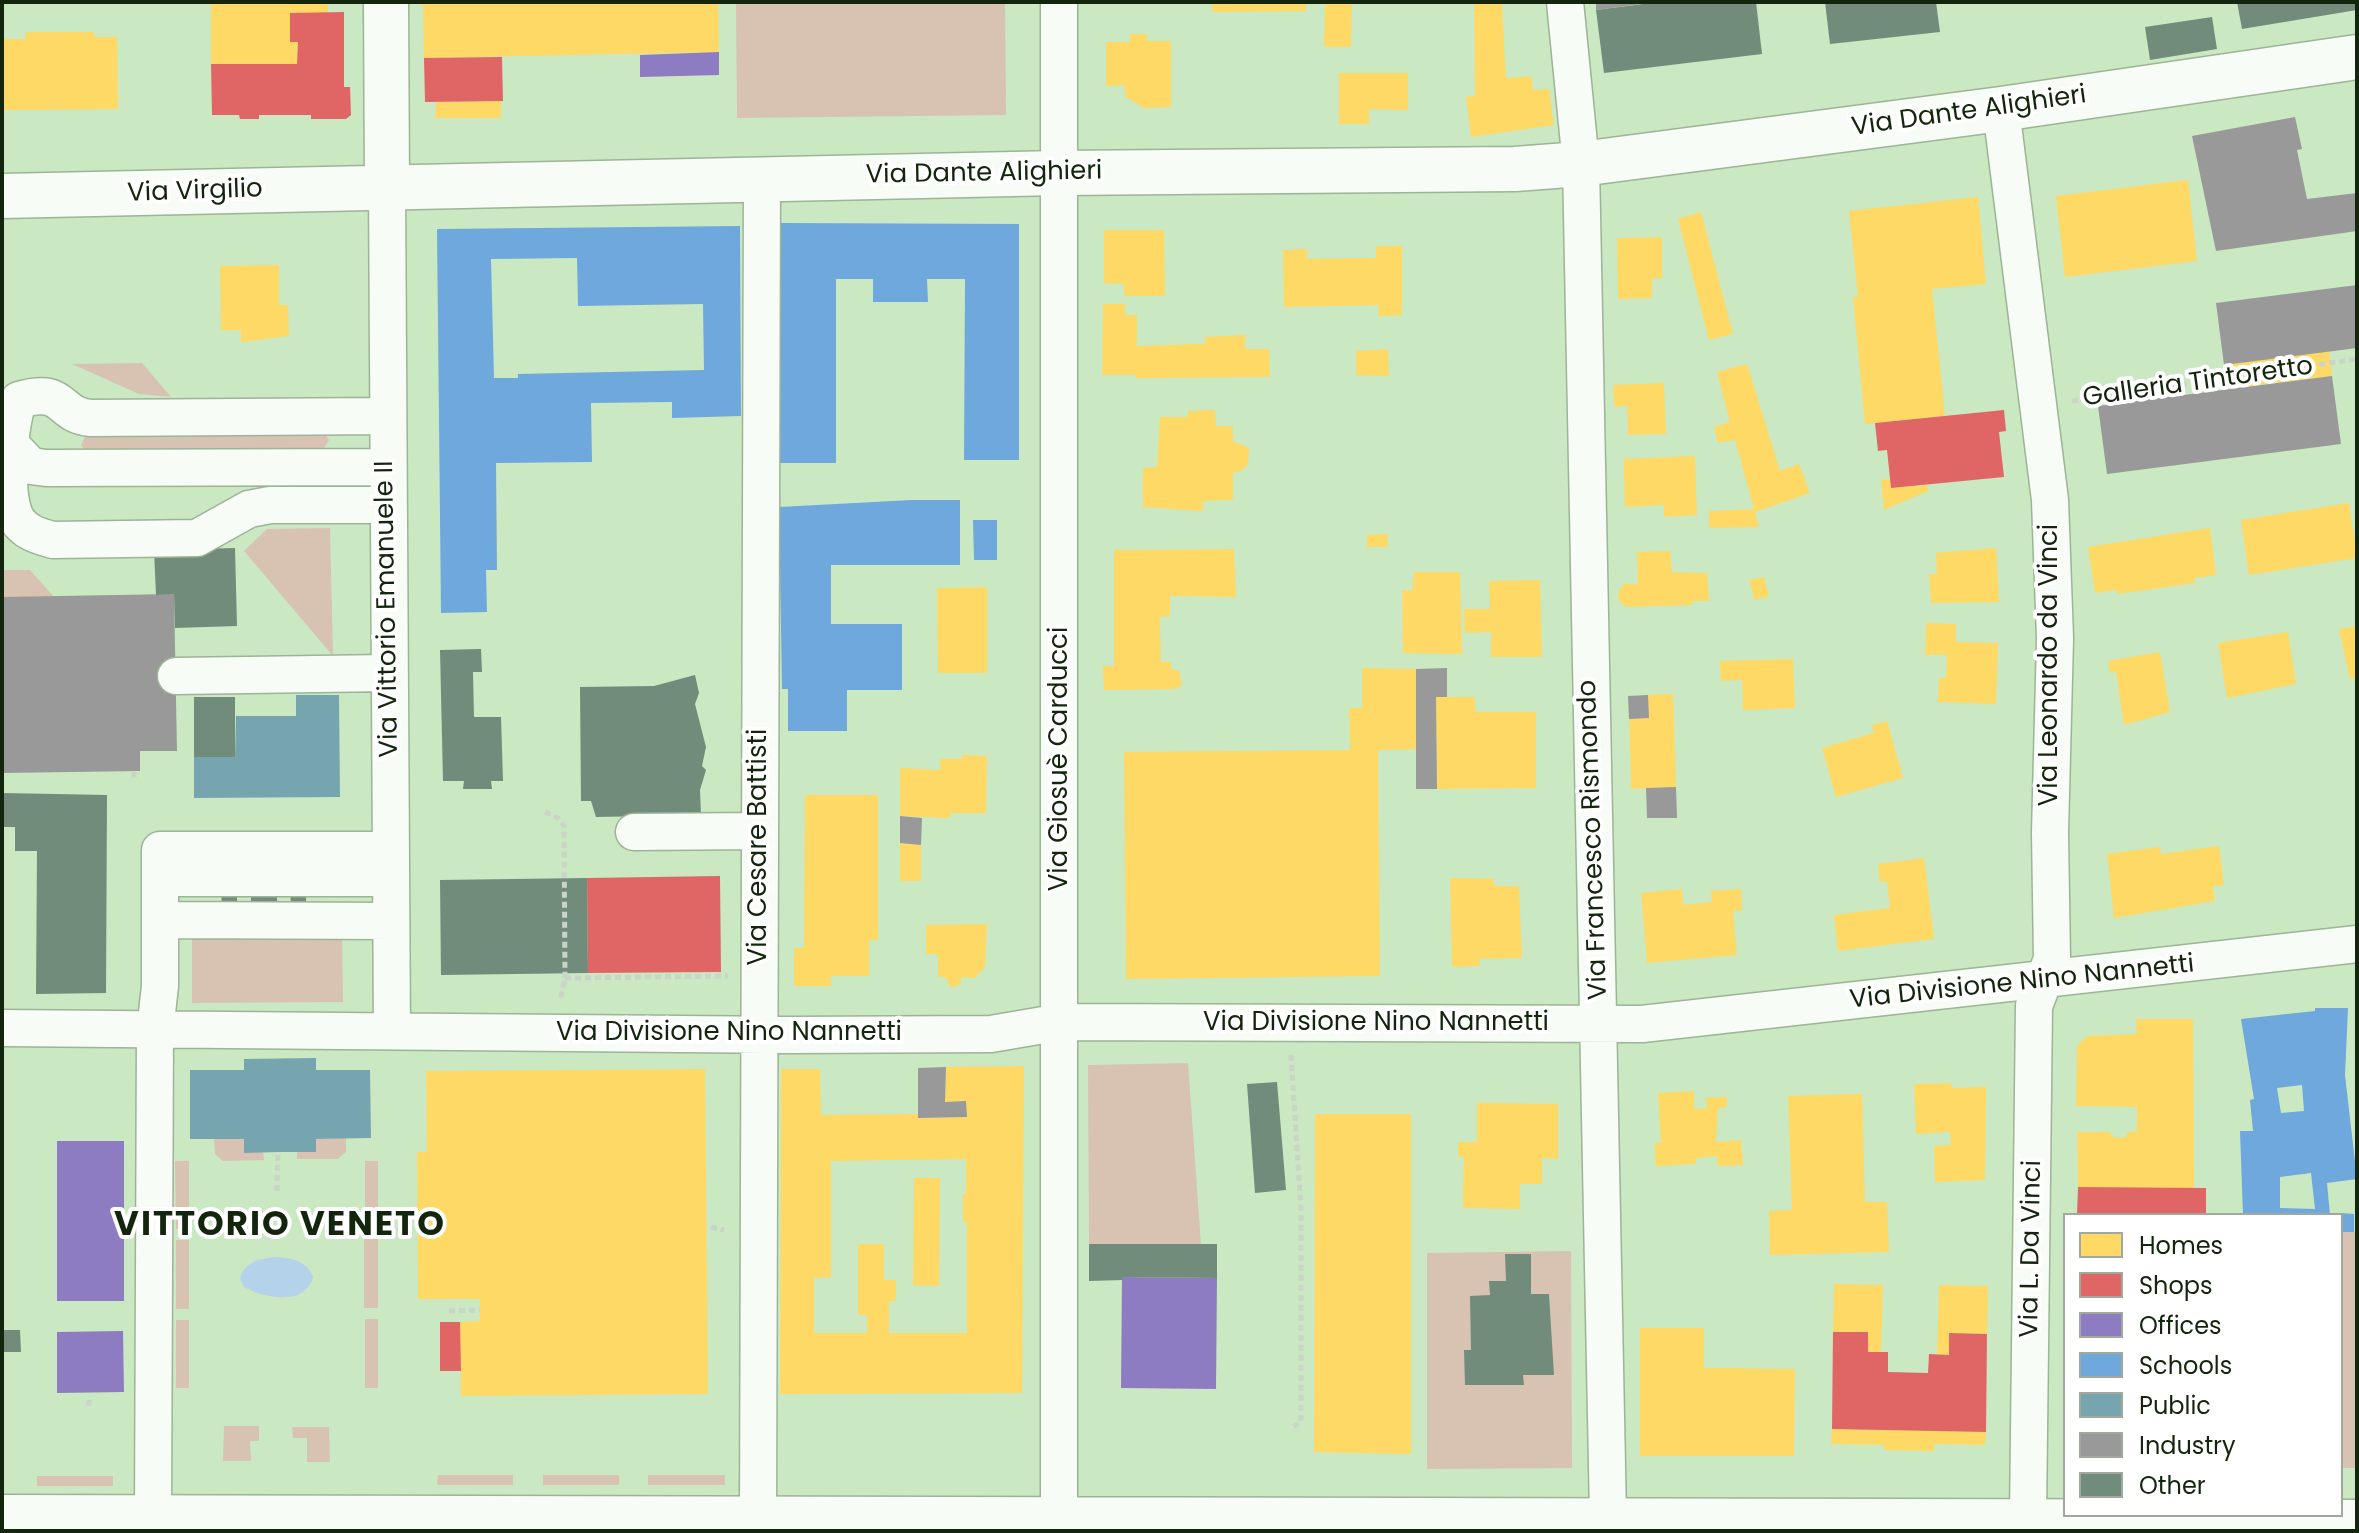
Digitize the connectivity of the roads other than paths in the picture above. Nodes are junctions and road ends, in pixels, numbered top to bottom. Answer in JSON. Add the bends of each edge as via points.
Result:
{"nodes":[{"id":1,"x":386,"y":2,"type":"edge"},
{"id":2,"x":1059,"y":2,"type":"edge"},
{"id":3,"x":1565,"y":2,"type":"edge"},
{"id":4,"x":2357,"y":57,"type":"edge"},
{"id":5,"x":2001,"y":109,"type":"junction"},
{"id":6,"x":1581,"y":164,"type":"junction"},
{"id":7,"x":1059,"y":173,"type":"junction"},
{"id":8,"x":762,"y":179,"type":"junction"},
{"id":9,"x":387,"y":186,"type":"junction"},
{"id":10,"x":2,"y":196,"type":"edge"},
{"id":11,"x":386,"y":416,"type":"junction"},
{"id":12,"x":11,"y":445,"type":"junction"},
{"id":13,"x":386,"y":467,"type":"junction"},
{"id":14,"x":386,"y":505,"type":"junction"},
{"id":15,"x":388,"y":673,"type":"junction"},
{"id":16,"x":176,"y":676,"type":"dead end"},
{"id":17,"x":760,"y":831,"type":"junction"},
{"id":18,"x":634,"y":832,"type":"dead end"},
{"id":19,"x":391,"y":864,"type":"junction"},
{"id":20,"x":160,"y":920,"type":"junction"},
{"id":21,"x":391,"y":921,"type":"junction"},
{"id":22,"x":2357,"y":944,"type":"edge"},
{"id":23,"x":2042,"y":982,"type":"junction"},
{"id":24,"x":1061,"y":1022,"type":"junction"},
{"id":25,"x":1599,"y":1025,"type":"junction"},
{"id":26,"x":2,"y":1028,"type":"edge"},
{"id":27,"x":155,"y":1030,"type":"junction"},
{"id":28,"x":392,"y":1031,"type":"junction"},
{"id":29,"x":758,"y":1035,"type":"junction"},
{"id":30,"x":2,"y":1513,"type":"edge"},
{"id":31,"x":153,"y":1514,"type":"junction"},
{"id":32,"x":758,"y":1515,"type":"junction"},
{"id":33,"x":1059,"y":1515,"type":"junction"},
{"id":34,"x":1608,"y":1516,"type":"junction"},
{"id":35,"x":2028,"y":1517,"type":"junction"},
{"id":36,"x":2357,"y":1518,"type":"edge"},
{"id":37,"x":619,"y":1523,"type":"edge"},
{"id":38,"x":1284,"y":1523,"type":"edge"},
{"id":39,"x":1917,"y":1524,"type":"edge"},
{"id":40,"x":2082,"y":1524,"type":"edge"}],
"edges":[{"from":1,"to":9,"type":"main road"},
{"from":2,"to":7,"type":"street","name":"Via Giosuè Carducci"},
{"from":3,"to":6,"type":"street"},
{"from":4,"to":5,"type":"main road","name":"Via Dante Alighieri"},
{"from":5,"to":6,"type":"main road","name":"Via Dante Alighieri"},
{"from":5,"to":23,"type":"street","name":"Via Leonardo da Vinci","via":[[2050,500],[2055,638],[2052,955]]},
{"from":6,"to":7,"type":"main road","name":"Via Dante Alighieri"},
{"from":6,"to":25,"type":"street","name":"Via Francesco Rismondo"},
{"from":7,"to":8,"type":"main road","name":"Via Dante Alighieri"},
{"from":7,"to":24,"type":"street","name":"Via Giosuè Carducci"},
{"from":8,"to":9,"type":"main road","name":"Via Dante Alighieri"},
{"from":8,"to":17,"type":"street","name":"Via Cesare Battisti"},
{"from":9,"to":10,"type":"main road","name":"Via Virgilio"},
{"from":9,"to":11,"type":"street","name":"Via Vittorio Emanuele II"},
{"from":11,"to":12,"type":"street","via":[[91,418],[41,394],[19,400],[11,420]]},
{"from":11,"to":13,"type":"street","name":"Via Vittorio Emanuele II"},
{"from":12,"to":13,"type":"street","via":[[31,466],[46,468]]},
{"from":12,"to":14,"type":"street","via":[[11,503],[17,520],[33,534],[53,540],[197,538],[249,509],[270,505]]},
{"from":13,"to":14,"type":"street","name":"Via Vittorio Emanuele II"},
{"from":14,"to":15,"type":"street","name":"Via Vittorio Emanuele II"},
{"from":15,"to":16,"type":"street"},
{"from":15,"to":19,"type":"street","name":"Via Vittorio Emanuele II"},
{"from":17,"to":18,"type":"street"},
{"from":17,"to":29,"type":"street","name":"Via Cesare Battisti"},
{"from":19,"to":20,"type":"street","via":[[160,864]]},
{"from":19,"to":21,"type":"street","name":"Via Vittorio Emanuele II"},
{"from":20,"to":21,"type":"street"},
{"from":20,"to":27,"type":"street"},
{"from":21,"to":28,"type":"street","name":"Via Vittorio Emanuele II"},
{"from":22,"to":23,"type":"street","name":"Via Divisione Nino Nannetti"},
{"from":23,"to":25,"type":"street","name":"Via Divisione Nino Nannetti"},
{"from":23,"to":35,"type":"street","name":"Via L. Da Vinci","via":[[2034,1006]]},
{"from":24,"to":25,"type":"street","name":"Via Divisione Nino Nannetti"},
{"from":24,"to":29,"type":"street","name":"Via Divisione Nino Nannetti","via":[[991,1034]]},
{"from":24,"to":33,"type":"street","name":"Via Giosuè Carducci"},
{"from":25,"to":34,"type":"street","name":"Via Francesco Rismondo"},
{"from":26,"to":27,"type":"street","name":"Via Divisione Nino Nannetti"},
{"from":27,"to":28,"type":"street","name":"Via Divisione Nino Nannetti"},
{"from":27,"to":31,"type":"street"},
{"from":28,"to":29,"type":"street","name":"Via Divisione Nino Nannetti"},
{"from":29,"to":32,"type":"street","name":"Via Cesare Battisti"},
{"from":30,"to":31,"type":"street"},
{"from":31,"to":37,"type":"street"},
{"from":32,"to":33,"type":"street"},
{"from":32,"to":37,"type":"street"},
{"from":33,"to":38,"type":"street"},
{"from":34,"to":38,"type":"street"},
{"from":34,"to":39,"type":"street"},
{"from":35,"to":39,"type":"street"},
{"from":35,"to":40,"type":"street"},
{"from":36,"to":40,"type":"street"}]}
